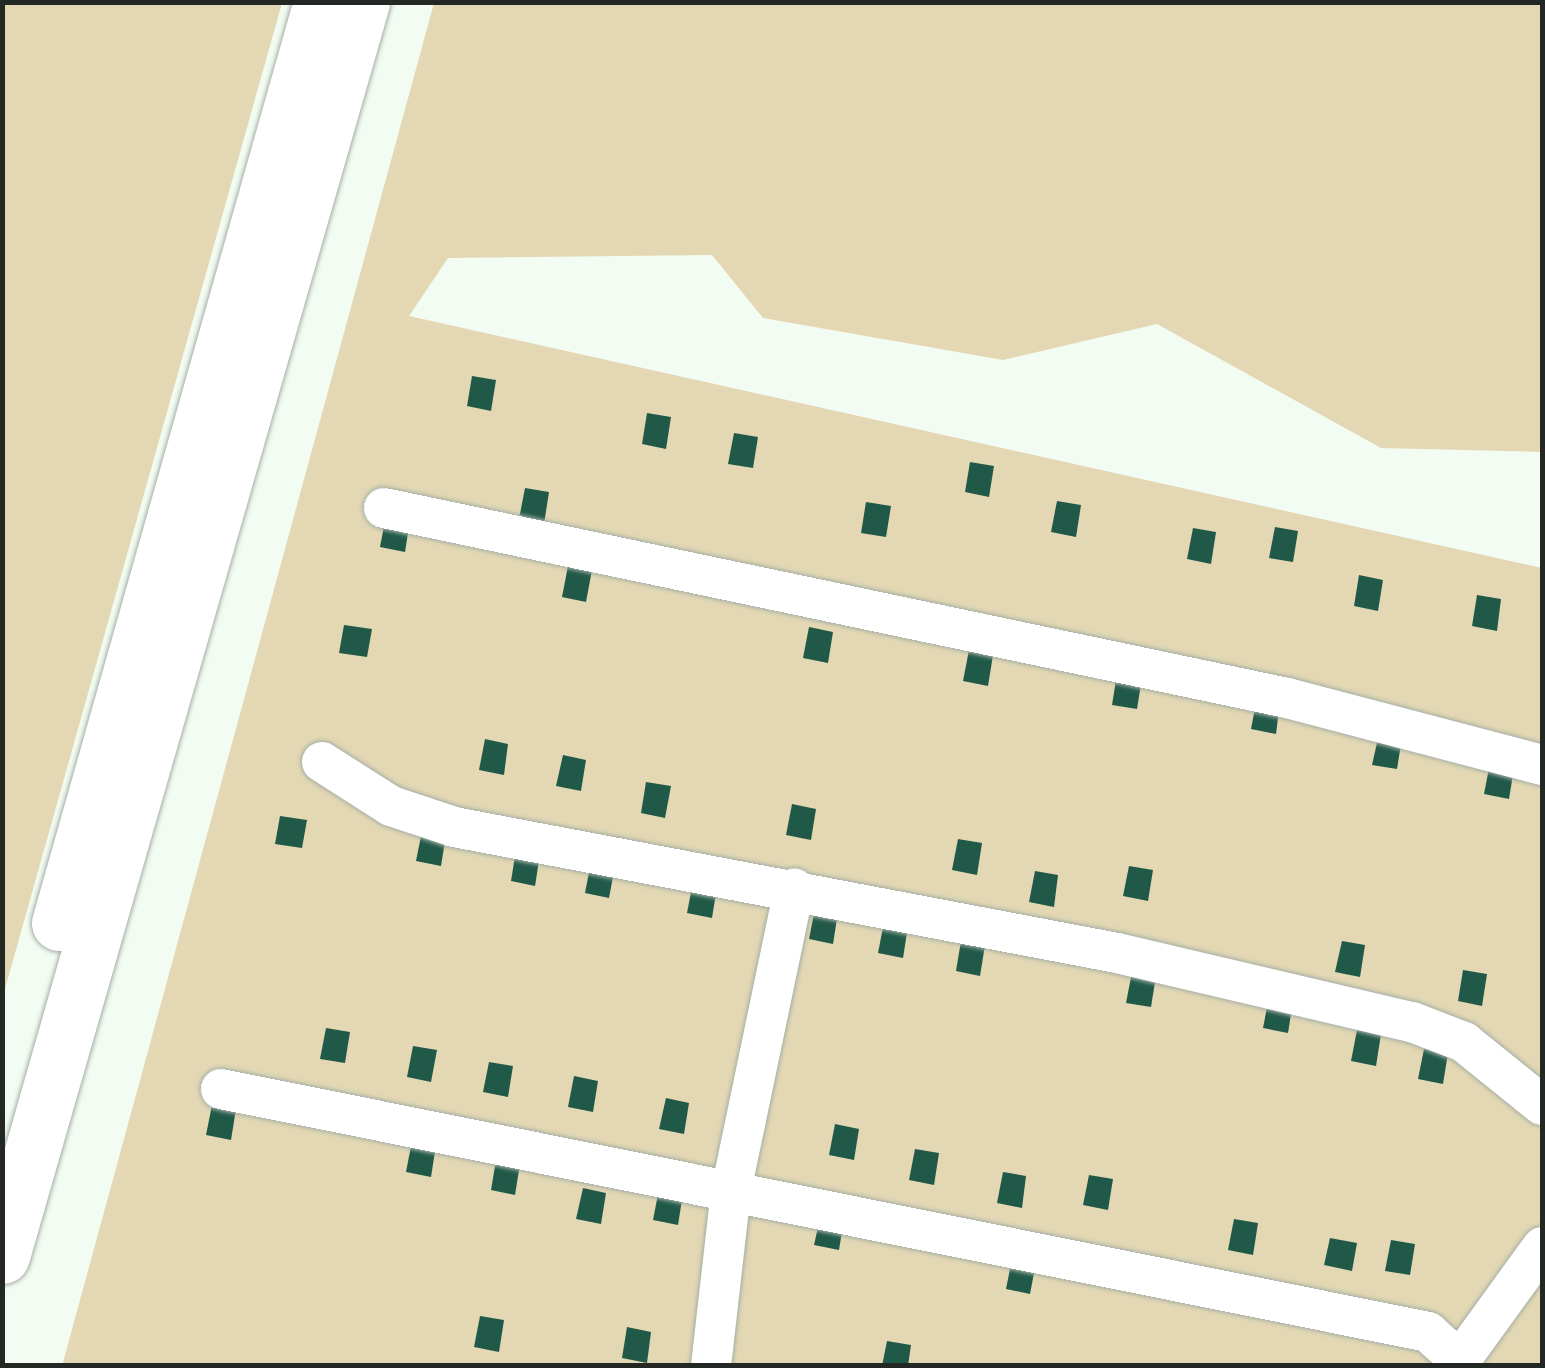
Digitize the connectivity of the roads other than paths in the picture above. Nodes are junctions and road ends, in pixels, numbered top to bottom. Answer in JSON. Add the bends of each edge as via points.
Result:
{"nodes":[{"id":1,"x":321,"y":2,"type":"edge"},
{"id":2,"x":362,"y":2,"type":"edge"},
{"id":3,"x":384,"y":508,"type":"dead end"},
{"id":4,"x":322,"y":762,"type":"dead end"},
{"id":5,"x":1542,"y":765,"type":"edge"},
{"id":6,"x":794,"y":890,"type":"junction"},
{"id":7,"x":220,"y":1090,"type":"dead end"},
{"id":8,"x":1542,"y":1105,"type":"edge"},
{"id":9,"x":2,"y":1131,"type":"edge"},
{"id":10,"x":731,"y":1191,"type":"junction"},
{"id":11,"x":1542,"y":1248,"type":"edge"},
{"id":12,"x":2,"y":1256,"type":"edge"},
{"id":13,"x":1457,"y":1363,"type":"edge"},
{"id":14,"x":711,"y":1366,"type":"edge"}],
"edges":[{"from":1,"to":9,"type":"highway"},
{"from":2,"to":12,"type":"highway"},
{"from":3,"to":5,"type":"street","via":[[1288,698]]},
{"from":4,"to":6,"type":"street","via":[[391,806],[454,826]]},
{"from":6,"to":8,"type":"street","via":[[1412,1022],[1464,1042]]},
{"from":6,"to":10,"type":"street"},
{"from":7,"to":10,"type":"street"},
{"from":10,"to":13,"type":"street","via":[[1428,1332]]},
{"from":10,"to":14,"type":"street"},
{"from":11,"to":13,"type":"street"}]}
